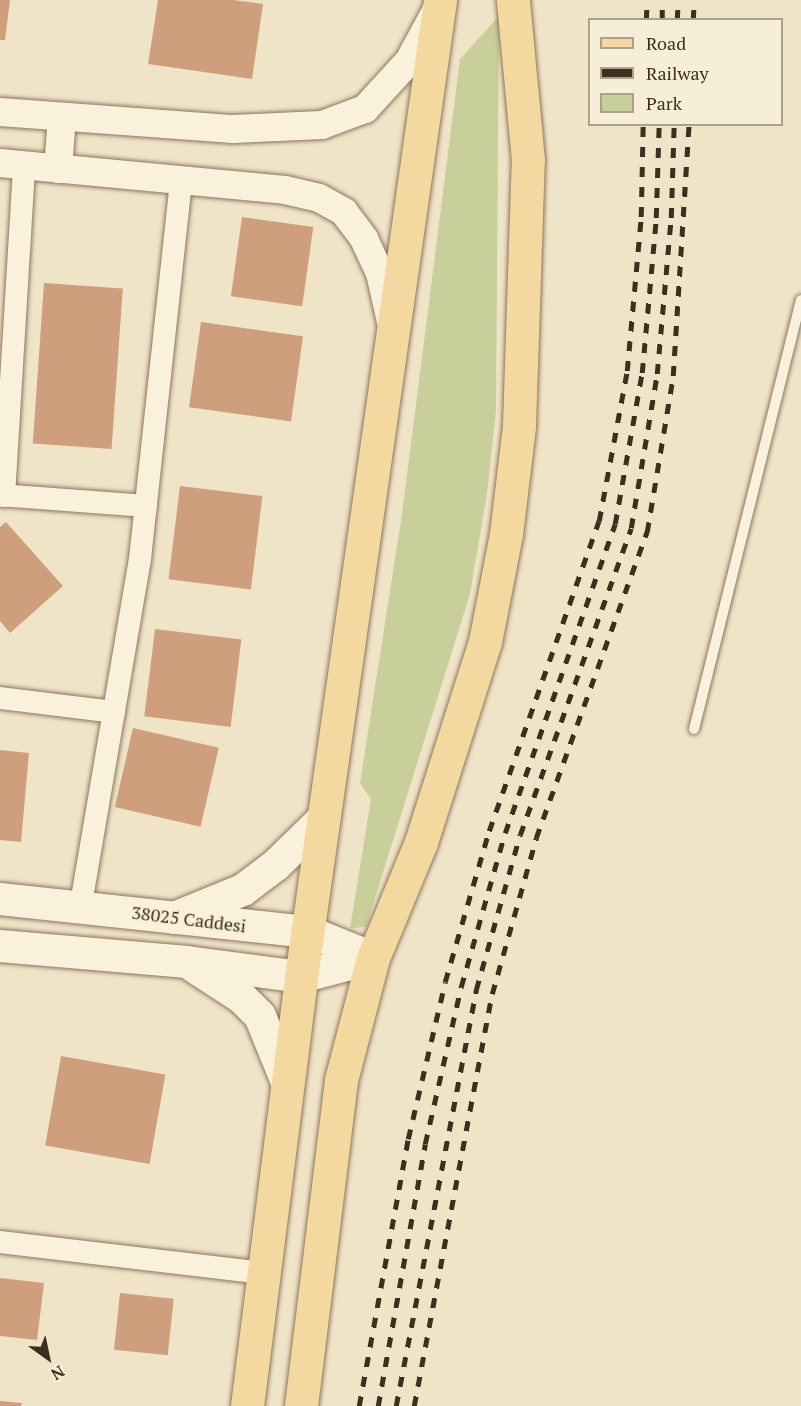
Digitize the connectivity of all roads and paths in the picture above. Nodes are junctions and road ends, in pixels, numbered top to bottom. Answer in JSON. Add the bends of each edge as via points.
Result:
{"nodes":[{"id":1,"x":513,"y":0,"type":"edge"},
{"id":2,"x":440,"y":2,"type":"edge"},
{"id":3,"x":0,"y":112,"type":"edge"},
{"id":4,"x":62,"y":117,"type":"junction"},
{"id":5,"x":12,"y":164,"type":"edge"},
{"id":6,"x":58,"y":169,"type":"junction"},
{"id":7,"x":181,"y":181,"type":"junction"},
{"id":8,"x":801,"y":300,"type":"edge"},
{"id":9,"x":393,"y":331,"type":"junction"},
{"id":10,"x":2,"y":495,"type":"edge"},
{"id":11,"x":146,"y":506,"type":"junction"},
{"id":12,"x":0,"y":698,"type":"edge"},
{"id":13,"x":114,"y":712,"type":"junction"},
{"id":14,"x":694,"y":729,"type":"dead end"},
{"id":15,"x":323,"y":819,"type":"junction"},
{"id":16,"x":0,"y":899,"type":"edge"},
{"id":17,"x":81,"y":904,"type":"junction"},
{"id":18,"x":174,"y":918,"type":"junction"},
{"id":19,"x":309,"y":932,"type":"junction"},
{"id":20,"x":0,"y":946,"type":"edge"},
{"id":21,"x":373,"y":958,"type":"junction"},
{"id":22,"x":187,"y":962,"type":"junction"},
{"id":23,"x":301,"y":977,"type":"junction"},
{"id":24,"x":287,"y":1082,"type":"junction"},
{"id":25,"x":0,"y":1242,"type":"edge"},
{"id":26,"x":263,"y":1273,"type":"junction"},
{"id":27,"x":247,"y":1406,"type":"edge"},
{"id":28,"x":301,"y":1406,"type":"edge"}],
"edges":[{"from":1,"to":21,"type":"main road","via":[[528,160],[519,426],[506,534],[485,642],[421,842]]},
{"from":2,"to":4,"type":"street","via":[[409,61],[365,109],[322,125],[232,129]]},
{"from":2,"to":9,"type":"main road"},
{"from":3,"to":4,"type":"street"},
{"from":4,"to":6,"type":"street"},
{"from":5,"to":6,"type":"street"},
{"from":5,"to":10,"type":"street"},
{"from":6,"to":7,"type":"street"},
{"from":7,"to":9,"type":"street","via":[[285,190],[319,198],[344,212],[364,239],[380,273]]},
{"from":7,"to":11,"type":"street"},
{"from":8,"to":14,"type":"lane"},
{"from":9,"to":15,"type":"main road"},
{"from":10,"to":11,"type":"street"},
{"from":11,"to":13,"type":"street"},
{"from":12,"to":13,"type":"street"},
{"from":13,"to":17,"type":"street"},
{"from":15,"to":18,"type":"main road","via":[[276,866],[243,890]]},
{"from":15,"to":19,"type":"main road"},
{"from":16,"to":17,"type":"main road","name":"38025 Caddesi"},
{"from":17,"to":18,"type":"main road","name":"38025 Caddesi"},
{"from":18,"to":19,"type":"main road","name":"38025 Caddesi"},
{"from":19,"to":21,"type":"main road","name":"38025 Caddesi"},
{"from":19,"to":23,"type":"main road"},
{"from":20,"to":22,"type":"main road"},
{"from":21,"to":23,"type":"main road"},
{"from":21,"to":28,"type":"main road","via":[[341,1080]]},
{"from":22,"to":23,"type":"main road"},
{"from":22,"to":24,"type":"main road","via":[[242,998],[260,1016]]},
{"from":23,"to":24,"type":"main road"},
{"from":24,"to":26,"type":"main road"},
{"from":25,"to":26,"type":"street"},
{"from":26,"to":27,"type":"main road"}]}
